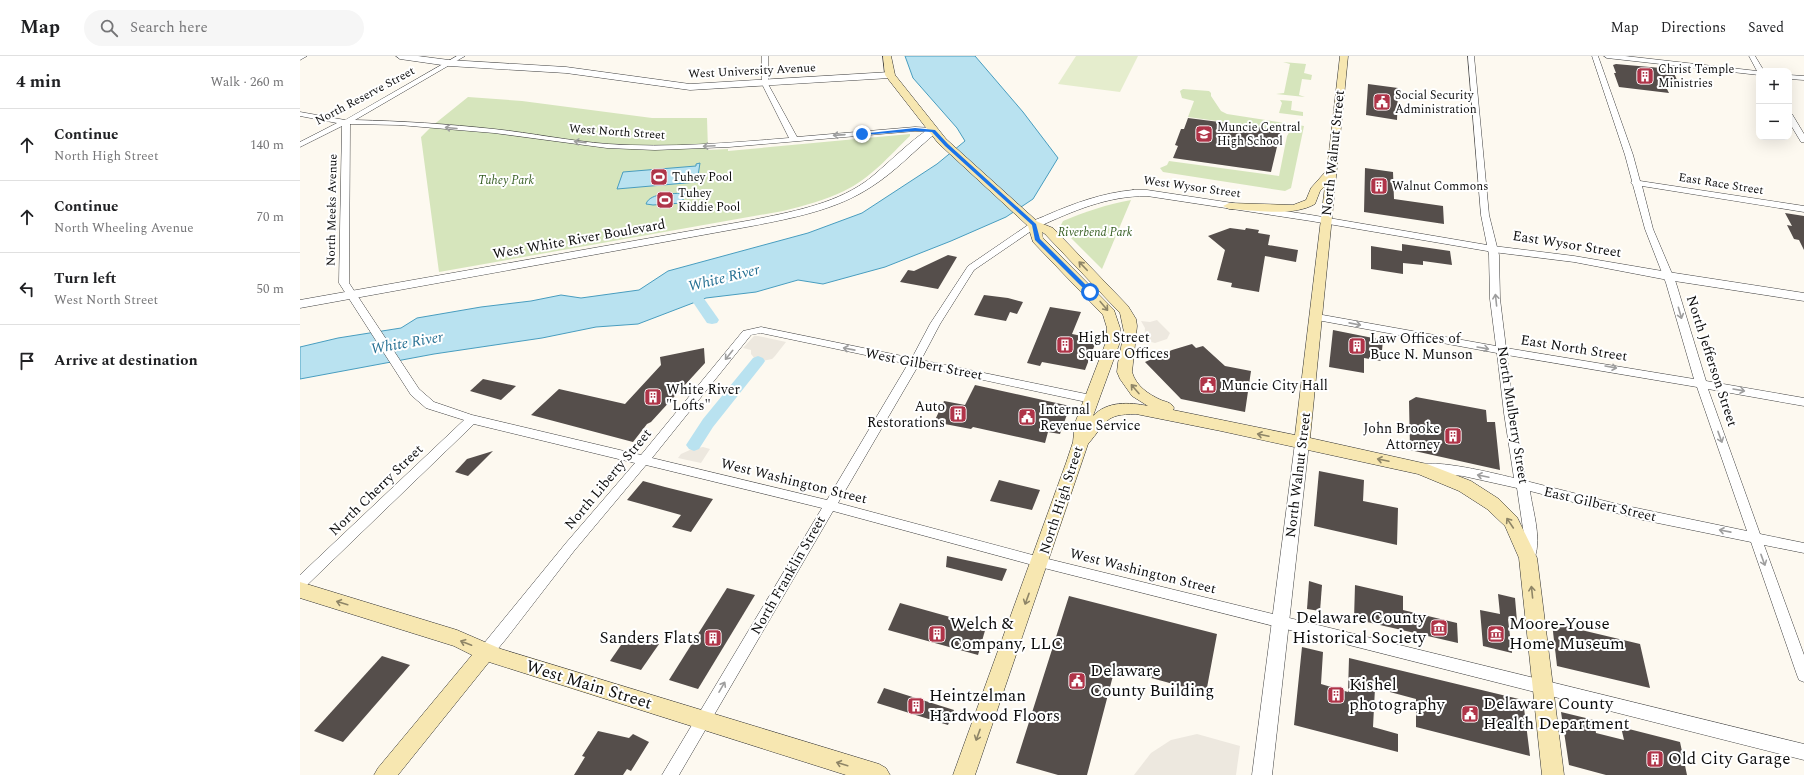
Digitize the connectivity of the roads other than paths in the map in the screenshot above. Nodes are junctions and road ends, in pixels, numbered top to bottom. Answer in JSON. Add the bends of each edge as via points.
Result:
{"nodes":[{"id":1,"x":304,"y":56,"type":"edge"},
{"id":2,"x":400,"y":56,"type":"edge"},
{"id":3,"x":462,"y":56,"type":"edge"},
{"id":4,"x":765,"y":56,"type":"edge"},
{"id":5,"x":887,"y":56,"type":"edge"},
{"id":6,"x":1344,"y":56,"type":"edge"},
{"id":7,"x":1471,"y":56,"type":"edge"},
{"id":8,"x":1595,"y":56,"type":"edge"},
{"id":9,"x":1607,"y":56,"type":"edge"},
{"id":10,"x":1752,"y":56,"type":"edge"},
{"id":11,"x":300,"y":58,"type":"edge"},
{"id":12,"x":450,"y":63,"type":"junction"},
{"id":13,"x":1759,"y":68,"type":"edge"},
{"id":14,"x":1756,"y":73,"type":"edge"},
{"id":15,"x":890,"y":75,"type":"junction"},
{"id":16,"x":1792,"y":77,"type":"edge"},
{"id":17,"x":1804,"y":78,"type":"edge"},
{"id":18,"x":765,"y":84,"type":"junction"},
{"id":19,"x":300,"y":114,"type":"edge"},
{"id":20,"x":1792,"y":121,"type":"edge"},
{"id":21,"x":346,"y":122,"type":"junction"},
{"id":22,"x":934,"y":130,"type":"junction"},
{"id":23,"x":794,"y":139,"type":"junction"},
{"id":24,"x":1804,"y":140,"type":"edge"},
{"id":25,"x":300,"y":145,"type":"edge"},
{"id":26,"x":1332,"y":171,"type":"junction"},
{"id":27,"x":1635,"y":183,"type":"junction"},
{"id":28,"x":1229,"y":206,"type":"junction"},
{"id":29,"x":1804,"y":209,"type":"edge"},
{"id":30,"x":1326,"y":221,"type":"junction"},
{"id":31,"x":1034,"y":225,"type":"junction"},
{"id":32,"x":1493,"y":249,"type":"junction"},
{"id":33,"x":1668,"y":276,"type":"junction"},
{"id":34,"x":1804,"y":297,"type":"edge"},
{"id":35,"x":356,"y":300,"type":"junction"},
{"id":36,"x":300,"y":304,"type":"edge"},
{"id":37,"x":1317,"y":317,"type":"junction"},
{"id":38,"x":757,"y":330,"type":"joint"},
{"id":39,"x":1503,"y":351,"type":"junction"},
{"id":40,"x":915,"y":362,"type":"junction"},
{"id":41,"x":1701,"y":383,"type":"junction"},
{"id":42,"x":1092,"y":399,"type":"junction"},
{"id":43,"x":1804,"y":402,"type":"edge"},
{"id":44,"x":472,"y":419,"type":"junction"},
{"id":45,"x":1221,"y":425,"type":"junction"},
{"id":46,"x":1081,"y":442,"type":"junction"},
{"id":47,"x":1302,"y":443,"type":"junction"},
{"id":48,"x":644,"y":460,"type":"junction"},
{"id":49,"x":1421,"y":468,"type":"junction"},
{"id":50,"x":1522,"y":485,"type":"junction"},
{"id":51,"x":829,"y":505,"type":"junction"},
{"id":52,"x":1756,"y":538,"type":"junction"},
{"id":53,"x":1804,"y":548,"type":"edge"},
{"id":54,"x":1528,"y":558,"type":"junction"},
{"id":55,"x":1040,"y":562,"type":"junction"},
{"id":56,"x":300,"y":583,"type":"edge"},
{"id":57,"x":300,"y":590,"type":"edge"},
{"id":58,"x":1281,"y":622,"type":"junction"},
{"id":59,"x":486,"y":652,"type":"junction"},
{"id":60,"x":1804,"y":675,"type":"edge"},
{"id":61,"x":1543,"y":687,"type":"junction"},
{"id":62,"x":702,"y":721,"type":"junction"},
{"id":63,"x":1804,"y":752,"type":"edge"},
{"id":64,"x":385,"y":775,"type":"edge"},
{"id":65,"x":670,"y":775,"type":"edge"},
{"id":66,"x":880,"y":775,"type":"edge"},
{"id":67,"x":964,"y":775,"type":"edge"},
{"id":68,"x":1262,"y":775,"type":"edge"},
{"id":69,"x":1552,"y":775,"type":"edge"}],
"edges":[{"from":1,"to":11,"type":"street"},
{"from":2,"to":12,"type":"street","name":"West University Avenue"},
{"from":3,"to":12,"type":"street","name":"North Reserve Street"},
{"from":4,"to":18,"type":"street"},
{"from":5,"to":15,"type":"main road"},
{"from":6,"to":26,"type":"main road","name":"North Walnut Street"},
{"from":7,"to":32,"type":"street","name":"North Mulberry Street","via":[[1485,215]]},
{"from":8,"to":27,"type":"street","name":"North Jefferson Street"},
{"from":9,"to":14,"type":"street"},
{"from":10,"to":13,"type":"street"},
{"from":12,"to":18,"type":"street","name":"West University Avenue","via":[[566,70],[690,87]]},
{"from":12,"to":21,"type":"street","name":"North Reserve Street"},
{"from":15,"to":18,"type":"street","name":"West University Avenue"},
{"from":15,"to":22,"type":"main road","name":"North High Street"},
{"from":16,"to":17,"type":"street"},
{"from":18,"to":23,"type":"street"},
{"from":19,"to":21,"type":"street","name":"West North Street"},
{"from":20,"to":24,"type":"street"},
{"from":23,"to":21,"type":"street","name":"West North Street","one_way":true,"via":[[685,148],[631,147],[432,126]]},
{"from":21,"to":25,"type":"street","name":"North Reserve Street"},
{"from":21,"to":35,"type":"street","name":"North Meeks Avenue","via":[[342,265],[344,283]]},
{"from":22,"to":23,"type":"street","name":"West North Street","one_way":true,"via":[[915,129]]},
{"from":22,"to":31,"type":"main road","name":"North High Street","via":[[946,145]]},
{"from":22,"to":35,"type":"street","name":"West White River Boulevard","via":[[866,186],[810,210]]},
{"from":26,"to":28,"type":"main road","via":[[1315,190],[1311,202],[1304,206]]},
{"from":26,"to":30,"type":"main road","name":"North Walnut Street"},
{"from":27,"to":29,"type":"street","name":"East Race Street"},
{"from":27,"to":33,"type":"street","name":"North Jefferson Street","via":[[1649,229]]},
{"from":28,"to":30,"type":"street","name":"West Wysor Street"},
{"from":28,"to":31,"type":"street","name":"West Wysor Street","via":[[1128,192],[1056,214]]},
{"from":30,"to":32,"type":"street","name":"East Wysor Street"},
{"from":30,"to":37,"type":"main road","name":"North Walnut Street"},
{"from":31,"to":40,"type":"street","name":"North Franklin Street","via":[[967,273]]},
{"from":31,"to":42,"type":"main road","name":"North High Street","one_way":true,"via":[[1037,239],[1101,303],[1114,323],[1113,342]]},
{"from":45,"to":31,"type":"main road","name":"North High Street","one_way":true,"via":[[1151,402],[1131,386],[1124,371],[1131,334],[1126,312],[1049,231]]},
{"from":32,"to":33,"type":"street","name":"East Wysor Street","via":[[1574,259]]},
{"from":39,"to":32,"type":"street","name":"North Mulberry Street","one_way":true,"via":[[1495,299]]},
{"from":33,"to":34,"type":"street","name":"East Wysor Street"},
{"from":33,"to":41,"type":"street","name":"North Jefferson Street","one_way":true},
{"from":35,"to":36,"type":"street","name":"West White River Boulevard"},
{"from":35,"to":44,"type":"street","name":"West Washington Street","via":[[415,392],[430,405]]},
{"from":37,"to":39,"type":"street","name":"East North Street","one_way":true},
{"from":37,"to":47,"type":"main road","name":"North Walnut Street"},
{"from":40,"to":38,"type":"street","name":"West Gilbert Street","one_way":true},
{"from":38,"to":48,"type":"street","name":"North Liberty Street","one_way":true,"via":[[746,333]]},
{"from":39,"to":41,"type":"street","name":"East North Street","one_way":true},
{"from":39,"to":50,"type":"street","name":"North Mulberry Street","via":[[1509,413]]},
{"from":40,"to":42,"type":"street","name":"West Gilbert Street"},
{"from":40,"to":51,"type":"street","name":"North Franklin Street"},
{"from":41,"to":43,"type":"street","name":"East North Street","one_way":true},
{"from":41,"to":52,"type":"street","name":"North Jefferson Street","one_way":true},
{"from":42,"to":46,"type":"main road","name":"North High Street","via":[[1083,423]]},
{"from":44,"to":48,"type":"street","name":"West Washington Street"},
{"from":44,"to":56,"type":"street","name":"North Cherry Street"},
{"from":45,"to":46,"type":"main road","via":[[1122,408],[1109,410],[1102,415]]},
{"from":47,"to":45,"type":"main road","one_way":true},
{"from":46,"to":55,"type":"main road","name":"North High Street"},
{"from":49,"to":47,"type":"main road","name":"East Gilbert Street","one_way":true},
{"from":47,"to":58,"type":"street","name":"North Walnut Street"},
{"from":48,"to":51,"type":"street","name":"West Washington Street"},
{"from":48,"to":59,"type":"street","name":"North Liberty Street"},
{"from":50,"to":49,"type":"street","name":"East Gilbert Street","one_way":true,"via":[[1444,468]]},
{"from":54,"to":49,"type":"main road","one_way":true,"via":[[1511,522],[1493,504],[1465,486]]},
{"from":52,"to":50,"type":"street","name":"East Gilbert Street","one_way":true,"via":[[1637,514]]},
{"from":50,"to":54,"type":"street","name":"North Mulberry Street","via":[[1531,542]]},
{"from":51,"to":55,"type":"street","name":"West Washington Street"},
{"from":62,"to":51,"type":"street","name":"North Franklin Street","one_way":true},
{"from":52,"to":53,"type":"street","name":"East Gilbert Street"},
{"from":52,"to":60,"type":"street","name":"North Jefferson Street","one_way":true},
{"from":61,"to":54,"type":"main road","name":"North Mulberry Street","one_way":true},
{"from":55,"to":58,"type":"street","name":"West Washington Street"},
{"from":55,"to":67,"type":"main road","name":"North High Street","one_way":true},
{"from":59,"to":57,"type":"main road","name":"West Main Street","one_way":true,"via":[[457,639]]},
{"from":58,"to":61,"type":"street","name":"West Washington Street"},
{"from":58,"to":68,"type":"street","name":"North Walnut Street"},
{"from":59,"to":62,"type":"main road","name":"West Main Street"},
{"from":59,"to":64,"type":"main road"},
{"from":61,"to":63,"type":"street","name":"West Washington Street"},
{"from":61,"to":69,"type":"main road","name":"North Mulberry Street"},
{"from":62,"to":65,"type":"street","name":"North Franklin Street"},
{"from":66,"to":62,"type":"main road","name":"West Main Street","one_way":true}]}
